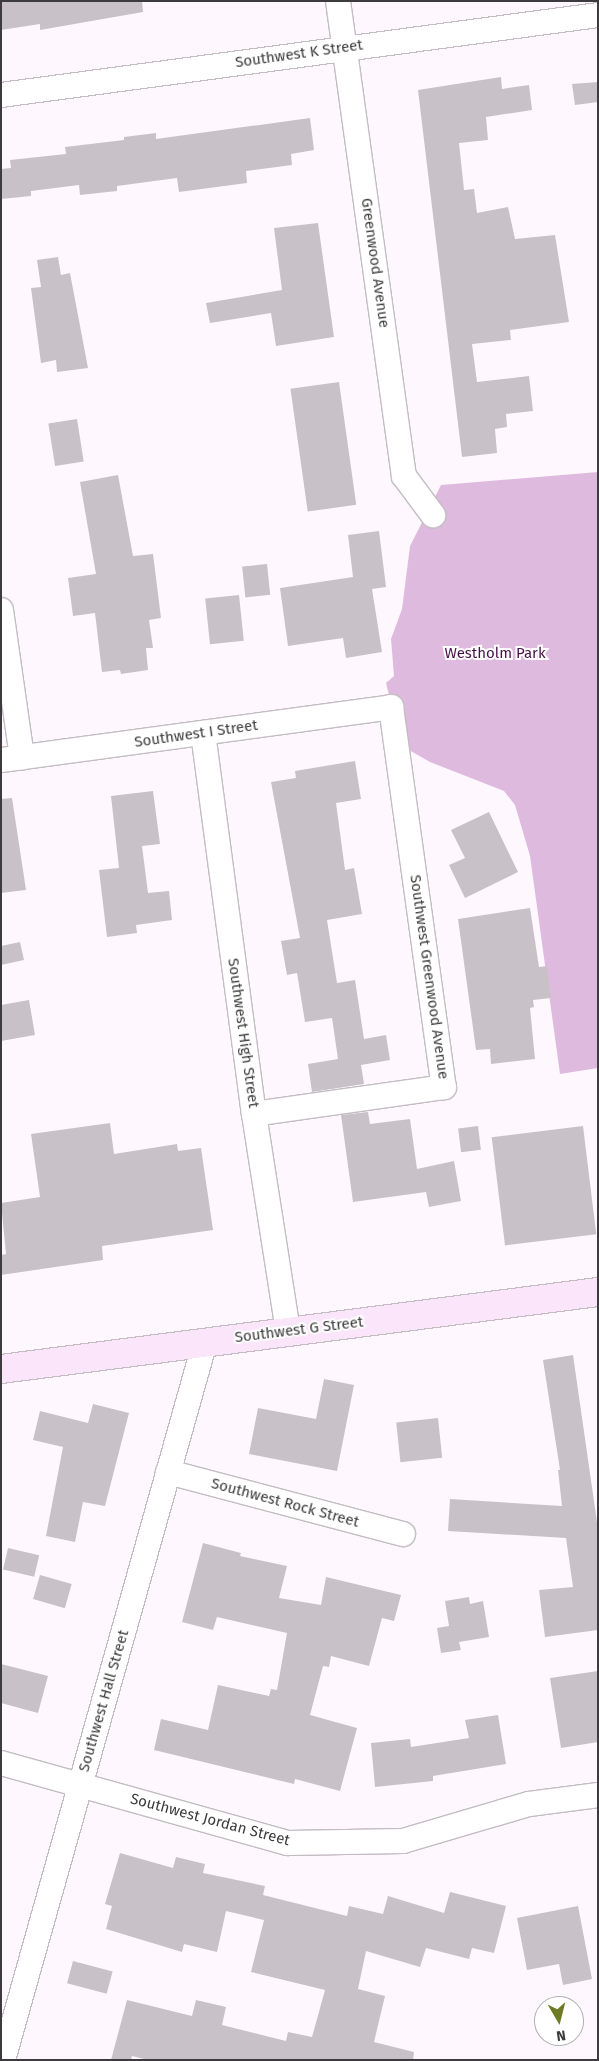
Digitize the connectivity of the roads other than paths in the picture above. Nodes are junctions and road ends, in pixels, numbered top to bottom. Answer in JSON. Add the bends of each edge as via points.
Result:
{"nodes":[{"id":1,"x":338,"y":1,"type":"edge"},
{"id":2,"x":598,"y":15,"type":"edge"},
{"id":3,"x":345,"y":48,"type":"junction"},
{"id":4,"x":1,"y":95,"type":"edge"},
{"id":5,"x":433,"y":516,"type":"dead end"},
{"id":6,"x":1,"y":610,"type":"edge"},
{"id":7,"x":391,"y":707,"type":"joint"},
{"id":8,"x":204,"y":733,"type":"junction"},
{"id":9,"x":12,"y":759,"type":"edge"},
{"id":10,"x":254,"y":1114,"type":"junction"},
{"id":11,"x":598,"y":1292,"type":"edge"},
{"id":12,"x":288,"y":1332,"type":"junction"},
{"id":13,"x":204,"y":1342,"type":"junction"},
{"id":14,"x":1,"y":1369,"type":"edge"},
{"id":15,"x":168,"y":1472,"type":"junction"},
{"id":16,"x":403,"y":1534,"type":"dead end"},
{"id":17,"x":1,"y":1763,"type":"edge"},
{"id":18,"x":81,"y":1785,"type":"junction"},
{"id":19,"x":598,"y":1794,"type":"edge"},
{"id":20,"x":4,"y":2060,"type":"edge"}],
"edges":[{"from":1,"to":3,"type":"street","name":"Greenwood Avenue"},
{"from":2,"to":3,"type":"street","name":"Southwest K Street"},
{"from":3,"to":4,"type":"street","name":"Southwest K Street"},
{"from":3,"to":5,"type":"street","name":"Greenwood Avenue","via":[[404,476]]},
{"from":6,"to":9,"type":"street"},
{"from":7,"to":8,"type":"street","name":"Southwest I Street"},
{"from":7,"to":10,"type":"street","name":"Southwest Greenwood Avenue","via":[[444,1087]]},
{"from":8,"to":9,"type":"street","name":"Southwest I Street"},
{"from":8,"to":10,"type":"street","name":"Southwest High Street"},
{"from":10,"to":12,"type":"street","name":"Southwest High Street"},
{"from":11,"to":12,"type":"main road","name":"Southwest G Street"},
{"from":12,"to":13,"type":"main road","name":"Southwest G Street"},
{"from":13,"to":14,"type":"main road","name":"Southwest G Street"},
{"from":13,"to":15,"type":"street","name":"Southwest Hall Street"},
{"from":15,"to":16,"type":"street","name":"Southwest Rock Street"},
{"from":15,"to":18,"type":"street","name":"Southwest Hall Street"},
{"from":17,"to":18,"type":"street","name":"Southwest Jordan Street"},
{"from":18,"to":19,"type":"street","name":"Southwest Jordan Street","via":[[288,1843],[403,1841],[529,1804]]},
{"from":18,"to":20,"type":"street","name":"Southwest Hall Street"}]}
